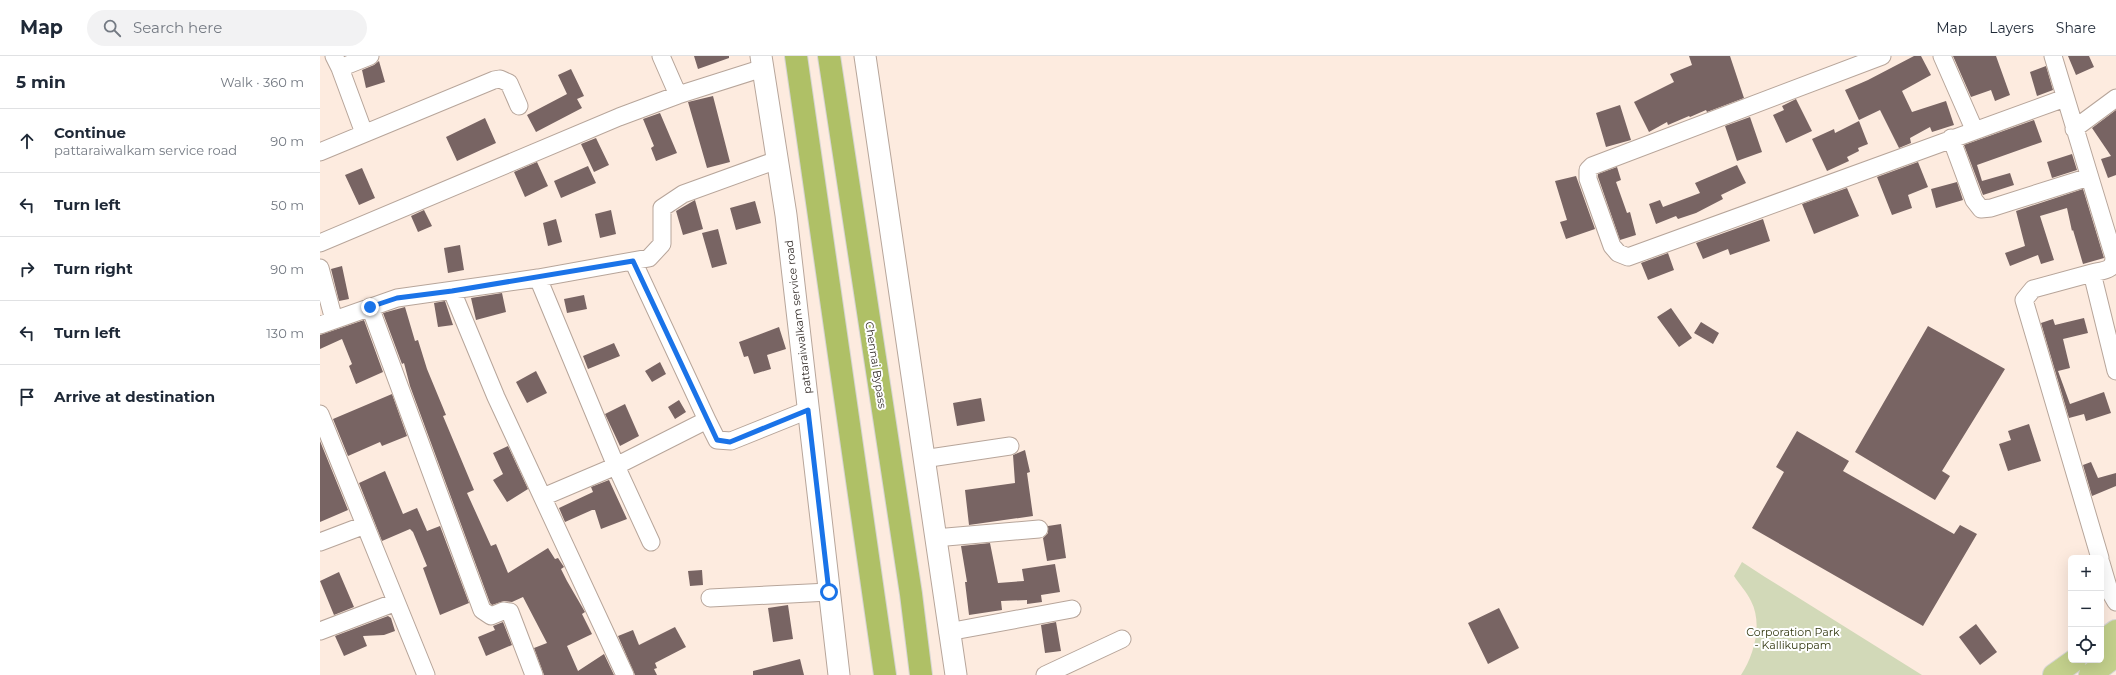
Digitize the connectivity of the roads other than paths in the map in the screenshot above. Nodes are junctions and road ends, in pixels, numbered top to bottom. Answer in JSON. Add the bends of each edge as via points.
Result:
{"nodes":[{"id":1,"x":370,"y":56,"type":"edge"},
{"id":2,"x":661,"y":56,"type":"edge"},
{"id":3,"x":796,"y":56,"type":"edge"},
{"id":4,"x":829,"y":56,"type":"edge"},
{"id":5,"x":864,"y":56,"type":"edge"},
{"id":6,"x":1882,"y":56,"type":"edge"},
{"id":7,"x":1942,"y":56,"type":"edge"},
{"id":8,"x":2053,"y":56,"type":"edge"},
{"id":9,"x":337,"y":62,"type":"edge"},
{"id":10,"x":762,"y":62,"type":"edge"},
{"id":11,"x":1852,"y":62,"type":"edge"},
{"id":12,"x":678,"y":95,"type":"junction"},
{"id":13,"x":2065,"y":98,"type":"junction"},
{"id":14,"x":2116,"y":98,"type":"edge"},
{"id":15,"x":519,"y":106,"type":"dead end"},
{"id":16,"x":1974,"y":129,"type":"junction"},
{"id":17,"x":2074,"y":129,"type":"junction"},
{"id":18,"x":364,"y":133,"type":"junction"},
{"id":19,"x":1951,"y":138,"type":"junction"},
{"id":20,"x":320,"y":152,"type":"edge"},
{"id":21,"x":777,"y":160,"type":"junction"},
{"id":22,"x":2089,"y":177,"type":"junction"},
{"id":23,"x":320,"y":243,"type":"edge"},
{"id":24,"x":2115,"y":257,"type":"edge"},
{"id":25,"x":633,"y":261,"type":"junction"},
{"id":26,"x":320,"y":268,"type":"edge"},
{"id":27,"x":2092,"y":273,"type":"junction"},
{"id":28,"x":538,"y":278,"type":"junction"},
{"id":29,"x":452,"y":291,"type":"junction"},
{"id":30,"x":370,"y":307,"type":"junction"},
{"id":31,"x":327,"y":323,"type":"edge"},
{"id":32,"x":2116,"y":371,"type":"edge"},
{"id":33,"x":808,"y":410,"type":"junction"},
{"id":34,"x":320,"y":414,"type":"edge"},
{"id":35,"x":707,"y":420,"type":"junction"},
{"id":36,"x":1010,"y":446,"type":"dead end"},
{"id":37,"x":923,"y":458,"type":"junction"},
{"id":38,"x":616,"y":466,"type":"junction"},
{"id":39,"x":543,"y":497,"type":"junction"},
{"id":40,"x":365,"y":525,"type":"junction"},
{"id":41,"x":1039,"y":529,"type":"dead end"},
{"id":42,"x":935,"y":538,"type":"junction"},
{"id":43,"x":320,"y":542,"type":"edge"},
{"id":44,"x":651,"y":542,"type":"dead end"},
{"id":45,"x":2099,"y":555,"type":"edge"},
{"id":46,"x":2104,"y":573,"type":"edge"},
{"id":47,"x":829,"y":592,"type":"junction"},
{"id":48,"x":710,"y":598,"type":"dead end"},
{"id":49,"x":396,"y":602,"type":"junction"},
{"id":50,"x":2116,"y":602,"type":"edge"},
{"id":51,"x":1072,"y":609,"type":"dead end"},
{"id":52,"x":320,"y":631,"type":"edge"},
{"id":53,"x":2116,"y":631,"type":"edge"},
{"id":54,"x":948,"y":632,"type":"junction"},
{"id":55,"x":1122,"y":639,"type":"dead end"},
{"id":56,"x":2104,"y":640,"type":"edge"},
{"id":57,"x":2116,"y":656,"type":"edge"},
{"id":58,"x":2071,"y":663,"type":"edge"},
{"id":59,"x":426,"y":675,"type":"edge"},
{"id":60,"x":534,"y":675,"type":"edge"},
{"id":61,"x":625,"y":675,"type":"edge"},
{"id":62,"x":839,"y":675,"type":"edge"},
{"id":63,"x":885,"y":675,"type":"edge"},
{"id":64,"x":921,"y":675,"type":"edge"},
{"id":65,"x":956,"y":675,"type":"edge"},
{"id":66,"x":1045,"y":675,"type":"edge"},
{"id":67,"x":2054,"y":675,"type":"edge"},
{"id":68,"x":2090,"y":675,"type":"edge"}],
"edges":[{"from":1,"to":9,"type":"street"},
{"from":2,"to":12,"type":"street"},
{"from":3,"to":63,"type":"highway"},
{"from":4,"to":64,"type":"highway","name":"Chennai Bypass","via":[[911,594]]},
{"from":5,"to":37,"type":"street"},
{"from":6,"to":11,"type":"street"},
{"from":7,"to":16,"type":"street"},
{"from":8,"to":13,"type":"street"},
{"from":9,"to":18,"type":"street"},
{"from":10,"to":12,"type":"street"},
{"from":10,"to":21,"type":"street","name":"pattaraiwalkam service road"},
{"from":11,"to":19,"type":"street","via":[[1592,166],[1588,170],[1588,180],[1612,246],[1618,253],[1628,257]]},
{"from":12,"to":23,"type":"street","via":[[619,117]]},
{"from":13,"to":16,"type":"street"},
{"from":13,"to":17,"type":"street"},
{"from":14,"to":17,"type":"street"},
{"from":15,"to":18,"type":"street","via":[[509,83],[500,79],[494,80]]},
{"from":16,"to":19,"type":"street"},
{"from":17,"to":22,"type":"street"},
{"from":18,"to":20,"type":"street"},
{"from":19,"to":22,"type":"street","via":[[1974,200],[1981,209]]},
{"from":21,"to":25,"type":"street","via":[[683,194],[662,208],[662,244],[649,258]]},
{"from":21,"to":33,"type":"street","name":"pattaraiwalkam service road","via":[[786,214]]},
{"from":22,"to":24,"type":"street"},
{"from":24,"to":27,"type":"street","via":[[2114,265],[2110,269]]},
{"from":25,"to":28,"type":"street"},
{"from":25,"to":35,"type":"street"},
{"from":26,"to":31,"type":"street"},
{"from":27,"to":32,"type":"street"},
{"from":27,"to":45,"type":"street","via":[[2033,289],[2024,300]]},
{"from":28,"to":29,"type":"street"},
{"from":28,"to":38,"type":"street"},
{"from":29,"to":30,"type":"street","via":[[397,298]]},
{"from":29,"to":39,"type":"street","via":[[496,397]]},
{"from":30,"to":31,"type":"street"},
{"from":30,"to":60,"type":"street","via":[[482,610],[491,616],[503,611],[510,612]]},
{"from":33,"to":35,"type":"street","via":[[730,442],[717,440]]},
{"from":33,"to":47,"type":"street","name":"pattaraiwalkam service road"},
{"from":34,"to":40,"type":"street"},
{"from":35,"to":38,"type":"street"},
{"from":36,"to":37,"type":"street"},
{"from":37,"to":42,"type":"street"},
{"from":38,"to":39,"type":"street"},
{"from":38,"to":44,"type":"street"},
{"from":39,"to":61,"type":"street"},
{"from":40,"to":43,"type":"street"},
{"from":40,"to":49,"type":"street"},
{"from":41,"to":42,"type":"street"},
{"from":42,"to":54,"type":"street"},
{"from":46,"to":50,"type":"street"},
{"from":47,"to":48,"type":"street"},
{"from":47,"to":62,"type":"street","name":"pattaraiwalkam service road"},
{"from":49,"to":52,"type":"street"},
{"from":49,"to":59,"type":"street"},
{"from":51,"to":54,"type":"street"},
{"from":53,"to":56,"type":"main road"},
{"from":54,"to":65,"type":"street"},
{"from":55,"to":66,"type":"street"},
{"from":57,"to":68,"type":"main road"},
{"from":58,"to":67,"type":"main road"}]}
